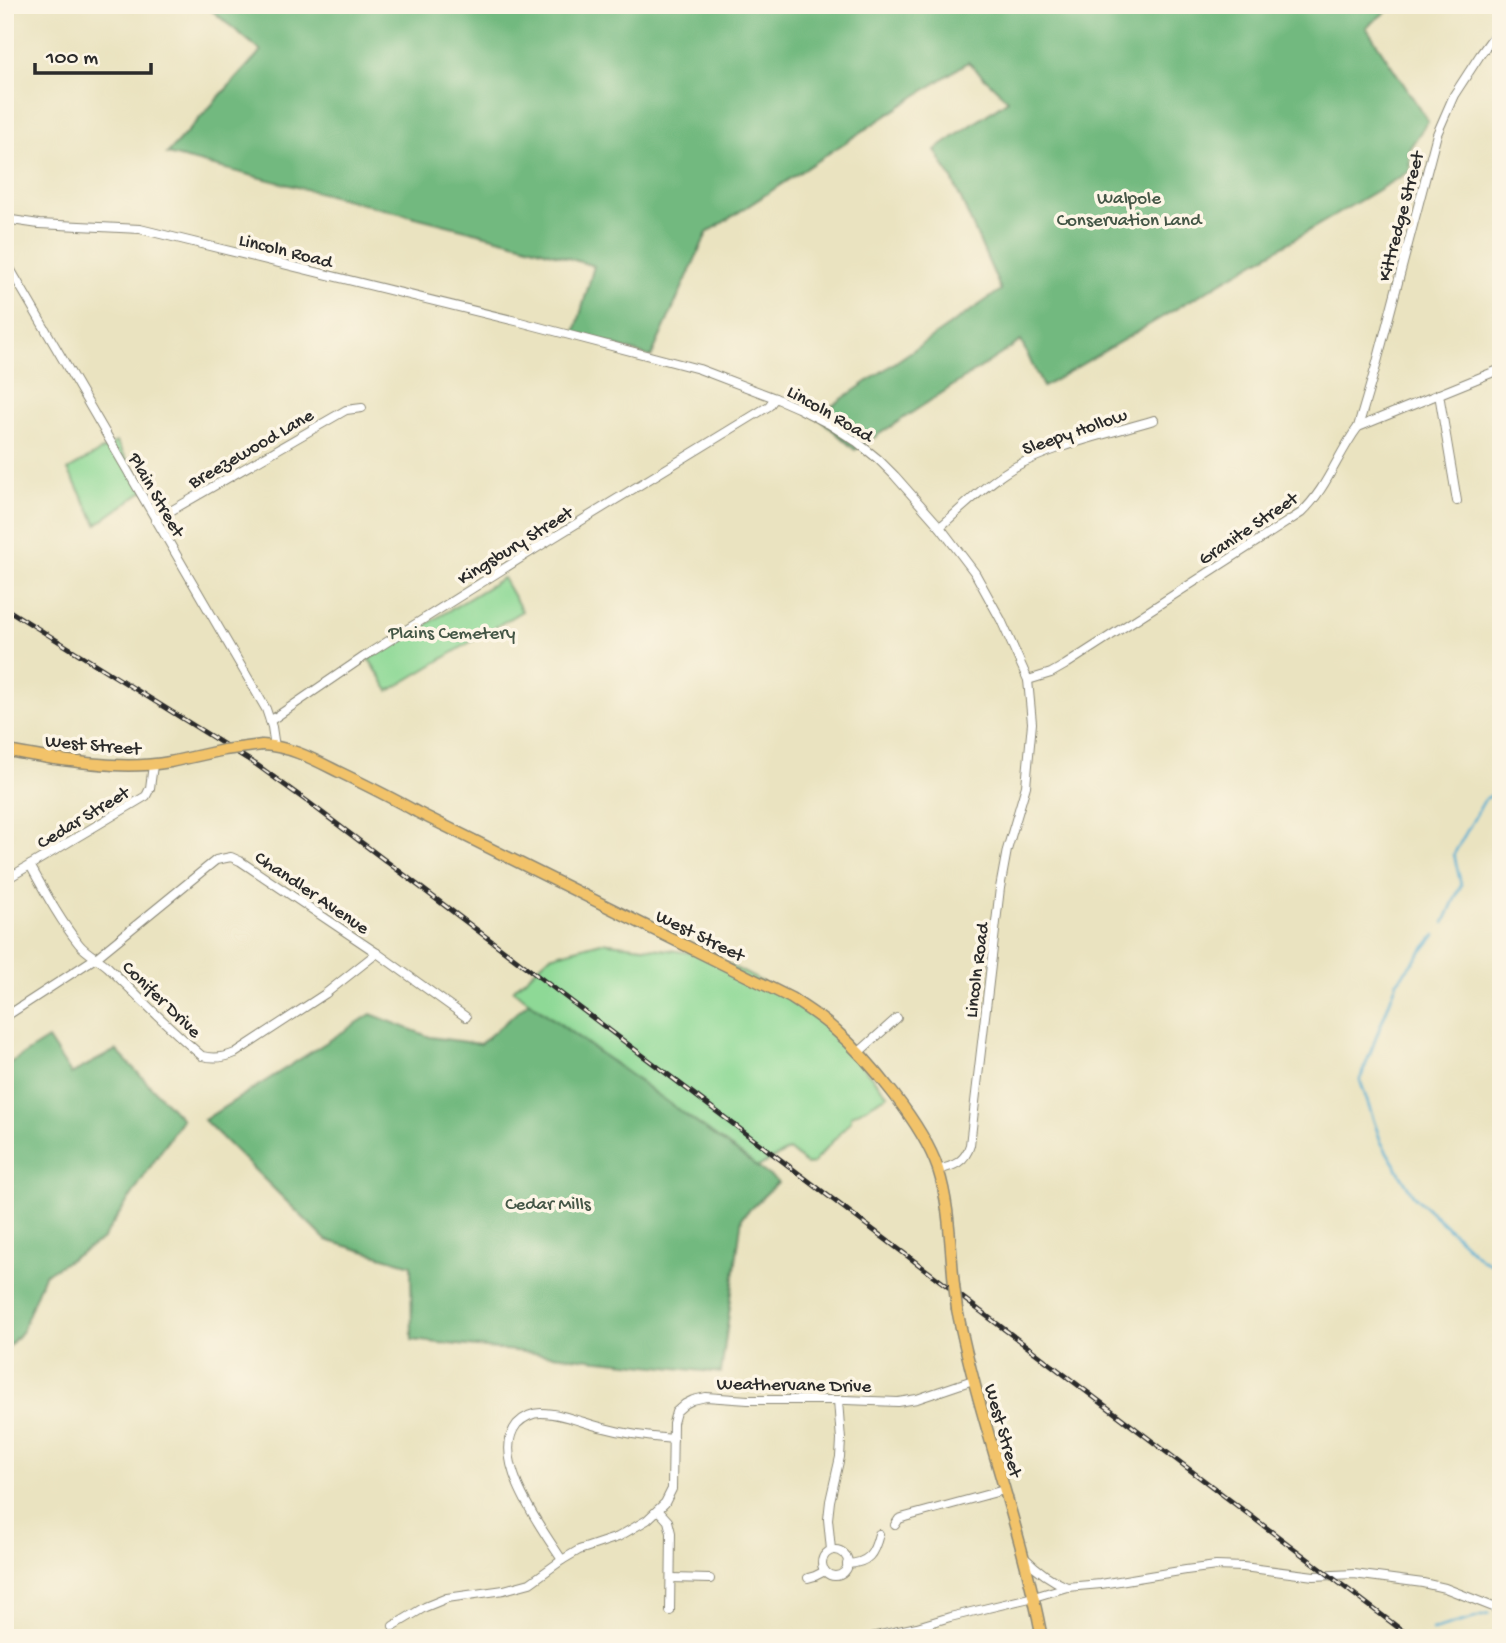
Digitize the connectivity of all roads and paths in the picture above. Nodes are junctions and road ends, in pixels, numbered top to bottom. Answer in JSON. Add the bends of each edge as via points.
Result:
{"nodes":[{"id":1,"x":1501,"y":26,"type":"edge"},
{"id":2,"x":5,"y":219,"type":"edge"},
{"id":3,"x":5,"y":260,"type":"edge"},
{"id":4,"x":1501,"y":369,"type":"edge"},
{"id":5,"x":1439,"y":394,"type":"junction"},
{"id":6,"x":775,"y":398,"type":"junction"},
{"id":7,"x":362,"y":408,"type":"dead end"},
{"id":8,"x":1154,"y":420,"type":"dead end"},
{"id":9,"x":1358,"y":427,"type":"junction"},
{"id":10,"x":1457,"y":501,"type":"dead end"},
{"id":11,"x":155,"y":520,"type":"junction"},
{"id":12,"x":940,"y":527,"type":"junction"},
{"id":13,"x":1028,"y":680,"type":"junction"},
{"id":14,"x":270,"y":721,"type":"junction"},
{"id":15,"x":275,"y":747,"type":"junction"},
{"id":16,"x":5,"y":750,"type":"edge"},
{"id":17,"x":153,"y":765,"type":"junction"},
{"id":18,"x":30,"y":865,"type":"junction"},
{"id":19,"x":5,"y":880,"type":"edge"},
{"id":20,"x":377,"y":953,"type":"junction"},
{"id":21,"x":97,"y":957,"type":"junction"},
{"id":22,"x":5,"y":1017,"type":"edge"},
{"id":23,"x":466,"y":1017,"type":"dead end"},
{"id":24,"x":897,"y":1018,"type":"dead end"},
{"id":25,"x":858,"y":1054,"type":"junction"},
{"id":26,"x":938,"y":1170,"type":"junction"},
{"id":27,"x":974,"y":1380,"type":"junction"},
{"id":28,"x":838,"y":1400,"type":"junction"},
{"id":29,"x":673,"y":1440,"type":"junction"},
{"id":30,"x":1004,"y":1490,"type":"junction"},
{"id":31,"x":658,"y":1510,"type":"junction"},
{"id":32,"x":895,"y":1525,"type":"dead end"},
{"id":33,"x":878,"y":1534,"type":"dead end"},
{"id":34,"x":831,"y":1550,"type":"junction"},
{"id":35,"x":1025,"y":1558,"type":"junction"},
{"id":36,"x":562,"y":1560,"type":"junction"},
{"id":37,"x":847,"y":1564,"type":"junction"},
{"id":38,"x":825,"y":1571,"type":"junction"},
{"id":39,"x":671,"y":1578,"type":"junction"},
{"id":40,"x":808,"y":1578,"type":"dead end"},
{"id":41,"x":710,"y":1579,"type":"dead end"},
{"id":42,"x":1067,"y":1587,"type":"junction"},
{"id":43,"x":1034,"y":1597,"type":"junction"},
{"id":44,"x":1501,"y":1610,"type":"edge"},
{"id":45,"x":670,"y":1611,"type":"dead end"},
{"id":46,"x":393,"y":1626,"type":"dead end"},
{"id":47,"x":867,"y":1638,"type":"edge"},
{"id":48,"x":1042,"y":1638,"type":"edge"}],
"edges":[{"from":1,"to":9,"type":"street","name":"Kittredge Street","via":[[1454,95],[1437,134]]},
{"from":2,"to":6,"type":"street","name":"Lincoln Road","via":[[140,229],[699,369]]},
{"from":3,"to":11,"type":"street","name":"Plain Street"},
{"from":4,"to":5,"type":"street"},
{"from":5,"to":9,"type":"street"},
{"from":5,"to":10,"type":"street"},
{"from":6,"to":12,"type":"street","name":"Lincoln Road","via":[[829,424],[878,458]]},
{"from":6,"to":14,"type":"street","name":"Kingsbury Street","via":[[769,406],[371,652]]},
{"from":7,"to":11,"type":"street","name":"Breezewood Lane","via":[[346,410]]},
{"from":8,"to":12,"type":"street","name":"Sleepy Hollow","via":[[1023,463],[993,481]]},
{"from":9,"to":13,"type":"street","name":"Granite Street","via":[[1320,492],[1301,513],[1065,665]]},
{"from":11,"to":14,"type":"street","name":"Plain Street"},
{"from":12,"to":13,"type":"street","name":"Lincoln Road","via":[[987,592]]},
{"from":13,"to":26,"type":"street","name":"Lincoln Road","via":[[1032,723],[1026,786],[1000,888],[971,1140],[961,1161]]},
{"from":14,"to":15,"type":"street","name":"Plain Street"},
{"from":15,"to":17,"type":"main road","name":"West Street","bridge":true,"via":[[252,745]]},
{"from":15,"to":25,"type":"main road","name":"West Street","via":[[308,756],[791,998],[832,1027]]},
{"from":16,"to":17,"type":"main road","name":"West Street","via":[[113,766]]},
{"from":17,"to":18,"type":"street","name":"Cedar Street","via":[[147,795]]},
{"from":18,"to":19,"type":"street","name":"Cedar Street"},
{"from":18,"to":21,"type":"street","name":"Conifer Drive","via":[[80,946]]},
{"from":20,"to":21,"type":"street","name":"Chandler Avenue","via":[[231,857],[216,860]]},
{"from":20,"to":21,"type":"street","name":"Conifer Drive","via":[[325,994],[235,1053],[213,1058],[202,1056],[181,1039]]},
{"from":20,"to":23,"type":"street","name":"Chandler Avenue"},
{"from":21,"to":22,"type":"street","name":"Chandler Avenue"},
{"from":24,"to":25,"type":"street"},
{"from":25,"to":26,"type":"main road","name":"West Street","via":[[915,1125]]},
{"from":26,"to":27,"type":"main road","name":"West Street","bridge":true,"via":[[957,1309]]},
{"from":27,"to":28,"type":"street","name":"Weathervane Drive","via":[[898,1402]]},
{"from":27,"to":30,"type":"main road","name":"West Street"},
{"from":28,"to":29,"type":"street","name":"Weathervane Drive","via":[[693,1400],[676,1412]]},
{"from":28,"to":34,"type":"street","via":[[841,1440],[828,1519]]},
{"from":29,"to":31,"type":"street","name":"Weathervane Drive","via":[[672,1489]]},
{"from":29,"to":36,"type":"street","via":[[557,1415],[540,1413],[520,1421],[509,1446],[513,1472],[520,1494]]},
{"from":30,"to":32,"type":"street","via":[[905,1517]]},
{"from":30,"to":35,"type":"main road","name":"West Street"},
{"from":31,"to":36,"type":"street","name":"Weathervane Drive","via":[[618,1537]]},
{"from":31,"to":39,"type":"street","via":[[671,1533]]},
{"from":33,"to":37,"type":"street","via":[[869,1557]]},
{"from":34,"to":37,"type":"street","via":[[843,1553]]},
{"from":34,"to":38,"type":"street","via":[[822,1559]]},
{"from":35,"to":42,"type":"street","via":[[1039,1572]]},
{"from":35,"to":43,"type":"main road","name":"West Street"},
{"from":36,"to":46,"type":"street","name":"Weathervane Drive","via":[[530,1583],[447,1598]]},
{"from":37,"to":38,"type":"street","via":[[840,1574]]},
{"from":38,"to":40,"type":"street"},
{"from":39,"to":41,"type":"street"},
{"from":39,"to":45,"type":"street"},
{"from":42,"to":43,"type":"street"},
{"from":42,"to":44,"type":"street","via":[[1216,1566],[1243,1567],[1423,1583]]},
{"from":43,"to":47,"type":"street"},
{"from":43,"to":48,"type":"main road","name":"West Street"}]}
